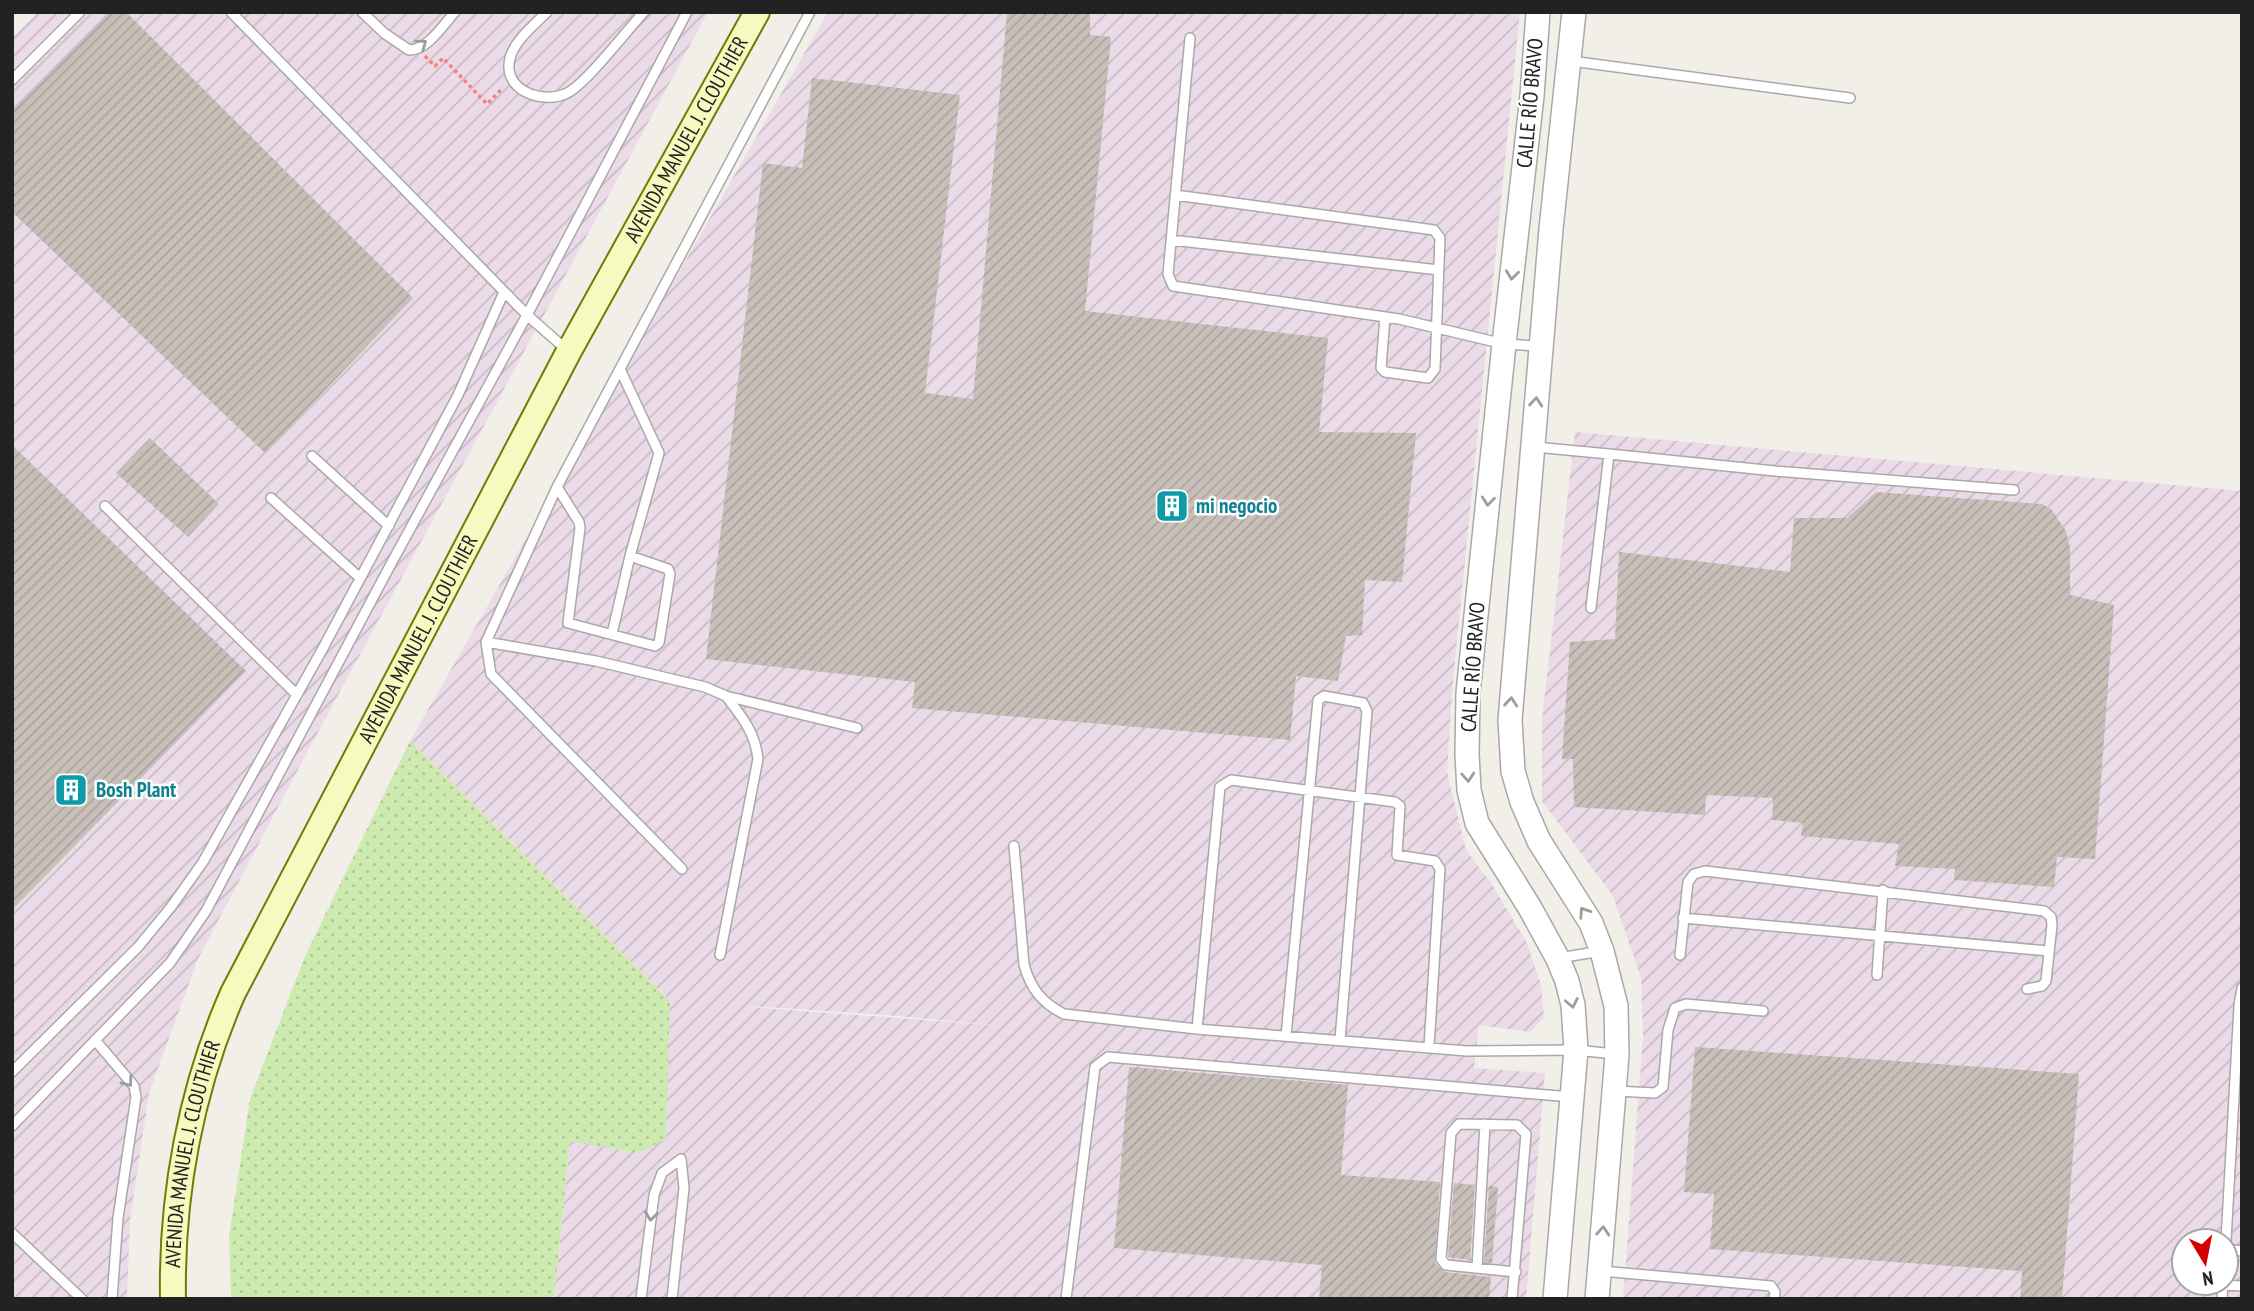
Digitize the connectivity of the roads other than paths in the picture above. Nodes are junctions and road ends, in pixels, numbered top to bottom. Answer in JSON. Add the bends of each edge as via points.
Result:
{"nodes":[{"id":1,"x":80,"y":12,"type":"edge"},
{"id":2,"x":231,"y":12,"type":"edge"},
{"id":3,"x":362,"y":12,"type":"edge"},
{"id":4,"x":455,"y":12,"type":"edge"},
{"id":5,"x":547,"y":12,"type":"edge"},
{"id":6,"x":644,"y":12,"type":"edge"},
{"id":7,"x":687,"y":12,"type":"edge"},
{"id":8,"x":757,"y":12,"type":"edge"},
{"id":9,"x":810,"y":12,"type":"edge"},
{"id":10,"x":1538,"y":12,"type":"edge"},
{"id":11,"x":1574,"y":12,"type":"edge"},
{"id":12,"x":1190,"y":38,"type":"dead end"},
{"id":13,"x":1569,"y":60,"type":"junction"},
{"id":14,"x":12,"y":80,"type":"edge"},
{"id":15,"x":1850,"y":97,"type":"dead end"},
{"id":16,"x":1175,"y":195,"type":"junction"},
{"id":17,"x":1519,"y":225,"type":"junction"},
{"id":18,"x":1551,"y":229,"type":"junction"},
{"id":19,"x":1171,"y":240,"type":"junction"},
{"id":20,"x":1439,"y":270,"type":"junction"},
{"id":21,"x":504,"y":292,"type":"junction"},
{"id":22,"x":527,"y":315,"type":"junction"},
{"id":23,"x":1385,"y":317,"type":"junction"},
{"id":24,"x":1438,"y":327,"type":"junction"},
{"id":25,"x":1504,"y":344,"type":"junction"},
{"id":26,"x":1541,"y":346,"type":"junction"},
{"id":27,"x":569,"y":351,"type":"junction"},
{"id":28,"x":620,"y":369,"type":"junction"},
{"id":29,"x":1532,"y":446,"type":"junction"},
{"id":30,"x":1609,"y":454,"type":"junction"},
{"id":31,"x":312,"y":456,"type":"dead end"},
{"id":32,"x":557,"y":487,"type":"junction"},
{"id":33,"x":2014,"y":490,"type":"dead end"},
{"id":34,"x":271,"y":498,"type":"dead end"},
{"id":35,"x":105,"y":506,"type":"dead end"},
{"id":36,"x":389,"y":526,"type":"junction"},
{"id":37,"x":630,"y":556,"type":"junction"},
{"id":38,"x":359,"y":577,"type":"junction"},
{"id":39,"x":1591,"y":608,"type":"dead end"},
{"id":40,"x":612,"y":634,"type":"junction"},
{"id":41,"x":486,"y":642,"type":"junction"},
{"id":42,"x":295,"y":694,"type":"junction"},
{"id":43,"x":726,"y":696,"type":"junction"},
{"id":44,"x":857,"y":728,"type":"dead end"},
{"id":45,"x":1309,"y":791,"type":"junction"},
{"id":46,"x":1361,"y":798,"type":"junction"},
{"id":47,"x":1014,"y":846,"type":"dead end"},
{"id":48,"x":682,"y":869,"type":"dead end"},
{"id":49,"x":1883,"y":890,"type":"junction"},
{"id":50,"x":1683,"y":918,"type":"junction"},
{"id":51,"x":1880,"y":935,"type":"junction"},
{"id":52,"x":1602,"y":951,"type":"junction"},
{"id":53,"x":2049,"y":951,"type":"junction"},
{"id":54,"x":720,"y":955,"type":"dead end"},
{"id":55,"x":1680,"y":956,"type":"dead end"},
{"id":56,"x":1558,"y":959,"type":"junction"},
{"id":57,"x":1878,"y":975,"type":"dead end"},
{"id":58,"x":2242,"y":988,"type":"edge"},
{"id":59,"x":2027,"y":989,"type":"dead end"},
{"id":60,"x":1763,"y":1011,"type":"dead end"},
{"id":61,"x":1197,"y":1029,"type":"junction"},
{"id":62,"x":1286,"y":1036,"type":"junction"},
{"id":63,"x":1340,"y":1040,"type":"junction"},
{"id":64,"x":95,"y":1041,"type":"junction"},
{"id":65,"x":1429,"y":1048,"type":"junction"},
{"id":66,"x":1576,"y":1050,"type":"junction"},
{"id":67,"x":1617,"y":1055,"type":"junction"},
{"id":68,"x":12,"y":1072,"type":"edge"},
{"id":69,"x":1614,"y":1091,"type":"junction"},
{"id":70,"x":1572,"y":1097,"type":"junction"},
{"id":71,"x":1485,"y":1124,"type":"junction"},
{"id":72,"x":12,"y":1126,"type":"edge"},
{"id":73,"x":2226,"y":1227,"type":"edge"},
{"id":74,"x":12,"y":1233,"type":"edge"},
{"id":75,"x":1477,"y":1268,"type":"junction"},
{"id":76,"x":1599,"y":1271,"type":"junction"},
{"id":77,"x":1516,"y":1272,"type":"junction"},
{"id":78,"x":82,"y":1299,"type":"edge"},
{"id":79,"x":113,"y":1299,"type":"edge"},
{"id":80,"x":173,"y":1299,"type":"edge"},
{"id":81,"x":641,"y":1299,"type":"edge"},
{"id":82,"x":672,"y":1299,"type":"edge"},
{"id":83,"x":1066,"y":1299,"type":"edge"},
{"id":84,"x":1512,"y":1299,"type":"edge"},
{"id":85,"x":1555,"y":1299,"type":"edge"},
{"id":86,"x":1597,"y":1299,"type":"edge"},
{"id":87,"x":1774,"y":1299,"type":"edge"}],
"edges":[{"from":1,"to":14,"type":"lane"},
{"from":2,"to":21,"type":"lane"},
{"from":3,"to":4,"type":"lane","one_way":true,"via":[[409,50],[418,49]]},
{"from":5,"to":6,"type":"lane","via":[[525,33],[511,55],[509,69],[525,93],[546,98],[568,93],[581,83]]},
{"from":7,"to":22,"type":"lane"},
{"from":8,"to":27,"type":"main road","name":"AVENIDA MANUEL J. CLOUTHIER"},
{"from":9,"to":28,"type":"lane"},
{"from":10,"to":17,"type":"street","name":"CALLE RÍO BRAVO"},
{"from":11,"to":13,"type":"street","name":"CALLE RÍO BRAVO"},
{"from":12,"to":16,"type":"lane"},
{"from":13,"to":15,"type":"lane"},
{"from":13,"to":18,"type":"street","name":"CALLE RÍO BRAVO"},
{"from":16,"to":19,"type":"lane"},
{"from":16,"to":20,"type":"lane","via":[[1434,230],[1440,238]]},
{"from":17,"to":18,"type":"street"},
{"from":17,"to":25,"type":"street","name":"CALLE RÍO BRAVO","one_way":true},
{"from":18,"to":26,"type":"street","name":"CALLE RÍO BRAVO"},
{"from":19,"to":20,"type":"lane"},
{"from":19,"to":23,"type":"lane","via":[[1168,274],[1178,288]]},
{"from":20,"to":24,"type":"lane"},
{"from":21,"to":22,"type":"lane"},
{"from":21,"to":36,"type":"lane","via":[[458,395]]},
{"from":22,"to":27,"type":"lane"},
{"from":22,"to":64,"type":"lane","via":[[206,911],[170,963]]},
{"from":23,"to":24,"type":"lane"},
{"from":23,"to":24,"type":"lane","via":[[1381,368],[1385,372],[1428,378],[1435,369]]},
{"from":24,"to":25,"type":"lane"},
{"from":25,"to":26,"type":"lane"},
{"from":25,"to":56,"type":"street","name":"CALLE RÍO BRAVO","one_way":true,"via":[[1468,694],[1469,790],[1477,823]]},
{"from":29,"to":26,"type":"street","name":"CALLE RÍO BRAVO","one_way":true},
{"from":27,"to":80,"type":"main road","name":"AVENIDA MANUEL J. CLOUTHIER","via":[[220,1023],[186,1150]]},
{"from":28,"to":32,"type":"lane"},
{"from":28,"to":37,"type":"lane","via":[[659,453]]},
{"from":29,"to":30,"type":"lane"},
{"from":52,"to":29,"type":"street","name":"CALLE RÍO BRAVO","one_way":true,"via":[[1591,923],[1539,841],[1513,771],[1510,720]]},
{"from":30,"to":33,"type":"lane"},
{"from":30,"to":39,"type":"lane"},
{"from":31,"to":36,"type":"lane"},
{"from":32,"to":40,"type":"lane","via":[[580,528],[568,623]]},
{"from":32,"to":41,"type":"lane"},
{"from":34,"to":38,"type":"lane"},
{"from":35,"to":42,"type":"lane"},
{"from":36,"to":38,"type":"lane"},
{"from":37,"to":40,"type":"lane"},
{"from":37,"to":40,"type":"lane","via":[[670,574],[659,643],[655,646]]},
{"from":38,"to":42,"type":"lane"},
{"from":41,"to":43,"type":"lane","via":[[596,661]]},
{"from":41,"to":48,"type":"lane","via":[[491,674]]},
{"from":42,"to":68,"type":"lane","via":[[203,862],[171,908]]},
{"from":43,"to":44,"type":"lane"},
{"from":43,"to":54,"type":"lane","via":[[749,726],[758,759]]},
{"from":45,"to":46,"type":"lane"},
{"from":45,"to":46,"type":"lane","via":[[1318,699],[1324,696],[1363,702],[1367,707]]},
{"from":45,"to":61,"type":"lane","via":[[1231,780],[1220,787]]},
{"from":45,"to":62,"type":"lane"},
{"from":46,"to":63,"type":"lane"},
{"from":46,"to":65,"type":"lane","via":[[1398,804],[1397,855],[1435,861],[1440,869]]},
{"from":47,"to":61,"type":"lane","via":[[1024,965],[1040,998],[1064,1014]]},
{"from":49,"to":50,"type":"lane","via":[[1705,871],[1688,882]]},
{"from":49,"to":51,"type":"lane"},
{"from":49,"to":53,"type":"lane","via":[[2044,911],[2052,920]]},
{"from":50,"to":51,"type":"lane"},
{"from":50,"to":55,"type":"lane"},
{"from":51,"to":53,"type":"lane"},
{"from":51,"to":57,"type":"lane"},
{"from":52,"to":56,"type":"lane"},
{"from":52,"to":67,"type":"street","name":"CALLE RÍO BRAVO","via":[[1616,1006]]},
{"from":53,"to":59,"type":"lane","via":[[2046,981]]},
{"from":56,"to":66,"type":"street","name":"CALLE RÍO BRAVO","one_way":true,"via":[[1573,1005]]},
{"from":58,"to":73,"type":"lane"},
{"from":60,"to":69,"type":"lane","via":[[1686,1004],[1675,1008],[1668,1030],[1663,1087],[1655,1093]]},
{"from":61,"to":62,"type":"lane"},
{"from":62,"to":63,"type":"lane"},
{"from":63,"to":65,"type":"lane"},
{"from":64,"to":72,"type":"lane"},
{"from":64,"to":79,"type":"lane","one_way":true,"via":[[136,1091],[118,1218]]},
{"from":65,"to":66,"type":"lane"},
{"from":66,"to":67,"type":"lane"},
{"from":66,"to":70,"type":"street","name":"CALLE RÍO BRAVO"},
{"from":67,"to":69,"type":"street","name":"CALLE RÍO BRAVO"},
{"from":76,"to":69,"type":"street","name":"CALLE RÍO BRAVO","one_way":true},
{"from":70,"to":83,"type":"lane","via":[[1108,1056],[1095,1067]]},
{"from":70,"to":85,"type":"street","name":"CALLE RÍO BRAVO"},
{"from":71,"to":75,"type":"lane"},
{"from":71,"to":75,"type":"lane","via":[[1459,1124],[1452,1130],[1440,1255],[1446,1265]]},
{"from":71,"to":77,"type":"lane","via":[[1517,1125],[1525,1134]]},
{"from":74,"to":78,"type":"lane"},
{"from":75,"to":77,"type":"lane"},
{"from":76,"to":86,"type":"street","name":"CALLE RÍO BRAVO"},
{"from":76,"to":87,"type":"lane","via":[[1771,1286]]},
{"from":77,"to":84,"type":"lane"},
{"from":82,"to":81,"type":"lane","one_way":true,"via":[[684,1188],[681,1159],[662,1173],[654,1195]]}]}
